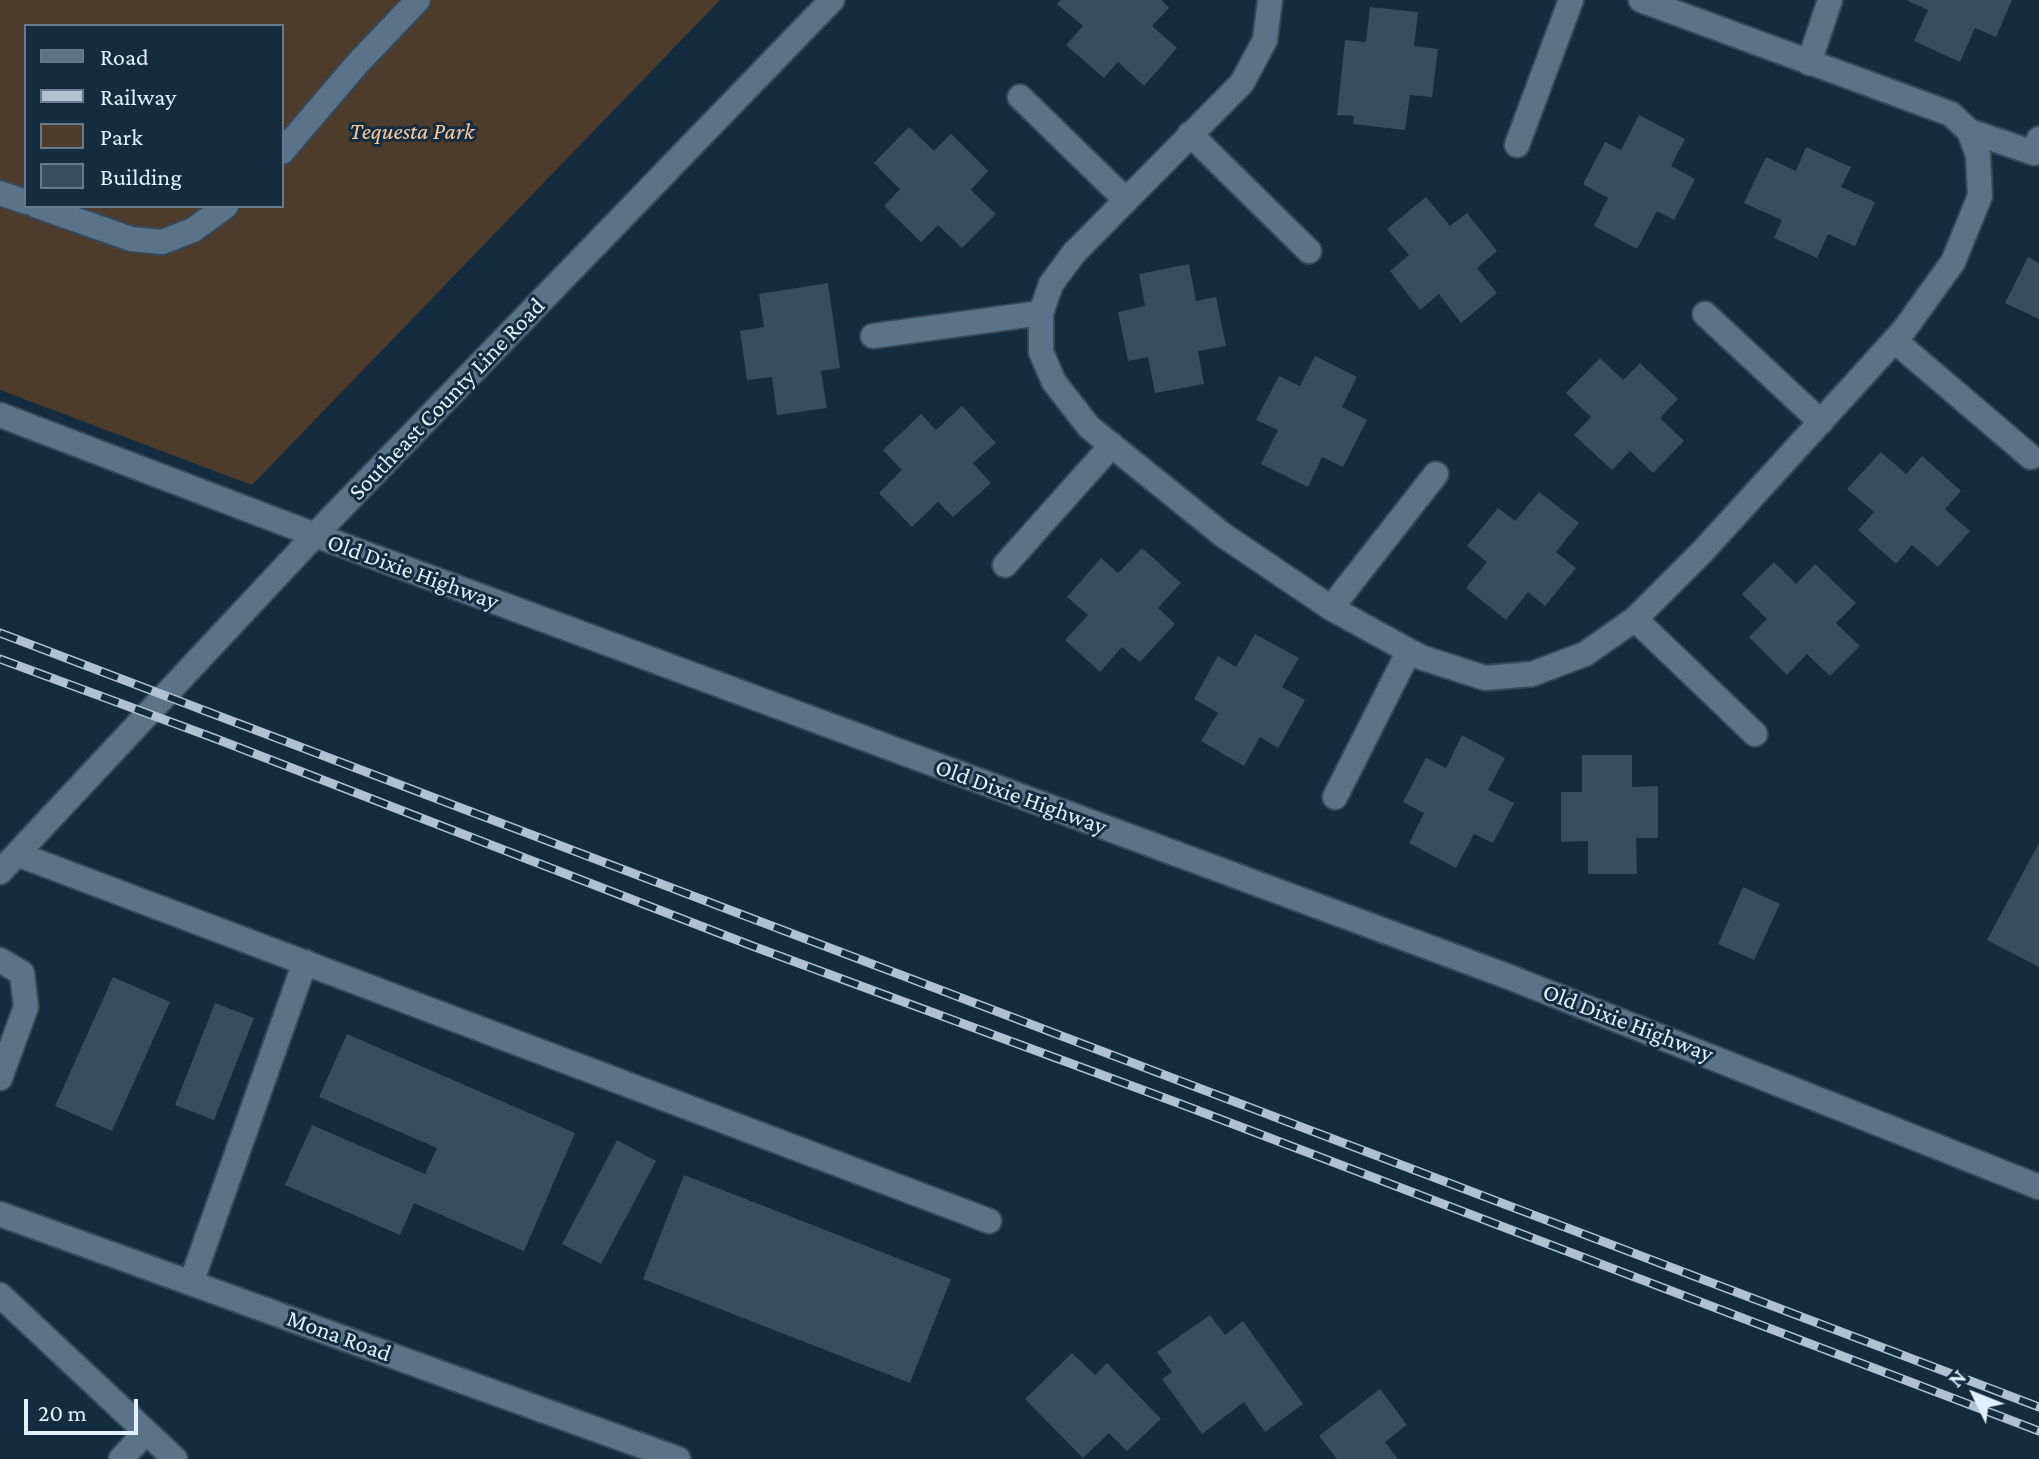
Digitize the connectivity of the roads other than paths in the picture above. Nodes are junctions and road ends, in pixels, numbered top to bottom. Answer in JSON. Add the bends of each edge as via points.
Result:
{"nodes":[{"id":1,"x":418,"y":0,"type":"edge"},
{"id":2,"x":832,"y":0,"type":"edge"},
{"id":3,"x":1270,"y":0,"type":"edge"},
{"id":4,"x":1571,"y":0,"type":"edge"},
{"id":5,"x":1641,"y":0,"type":"edge"},
{"id":6,"x":1830,"y":0,"type":"edge"},
{"id":7,"x":1809,"y":63,"type":"junction"},
{"id":8,"x":1020,"y":97,"type":"dead end"},
{"id":9,"x":1969,"y":131,"type":"junction"},
{"id":10,"x":1190,"y":134,"type":"junction"},
{"id":11,"x":2039,"y":139,"type":"edge"},
{"id":12,"x":1517,"y":145,"type":"dead end"},
{"id":13,"x":284,"y":150,"type":"edge"},
{"id":14,"x":0,"y":193,"type":"edge"},
{"id":15,"x":1125,"y":199,"type":"junction"},
{"id":16,"x":24,"y":201,"type":"edge"},
{"id":17,"x":43,"y":208,"type":"edge"},
{"id":18,"x":223,"y":208,"type":"edge"},
{"id":19,"x":1309,"y":251,"type":"dead end"},
{"id":20,"x":1041,"y":313,"type":"junction"},
{"id":21,"x":1705,"y":314,"type":"dead end"},
{"id":22,"x":873,"y":336,"type":"dead end"},
{"id":23,"x":1895,"y":341,"type":"junction"},
{"id":24,"x":0,"y":415,"type":"edge"},
{"id":25,"x":1821,"y":422,"type":"junction"},
{"id":26,"x":1112,"y":445,"type":"junction"},
{"id":27,"x":2031,"y":457,"type":"dead end"},
{"id":28,"x":1436,"y":474,"type":"dead end"},
{"id":29,"x":315,"y":535,"type":"junction"},
{"id":30,"x":1005,"y":565,"type":"dead end"},
{"id":31,"x":1331,"y":608,"type":"junction"},
{"id":32,"x":1635,"y":619,"type":"junction"},
{"id":33,"x":1409,"y":651,"type":"junction"},
{"id":34,"x":1755,"y":734,"type":"dead end"},
{"id":35,"x":1335,"y":797,"type":"dead end"},
{"id":36,"x":17,"y":854,"type":"junction"},
{"id":37,"x":0,"y":872,"type":"edge"},
{"id":38,"x":0,"y":960,"type":"edge"},
{"id":39,"x":305,"y":962,"type":"junction"},
{"id":40,"x":0,"y":1078,"type":"edge"},
{"id":41,"x":2039,"y":1187,"type":"edge"},
{"id":42,"x":0,"y":1214,"type":"edge"},
{"id":43,"x":989,"y":1221,"type":"dead end"},
{"id":44,"x":191,"y":1283,"type":"junction"},
{"id":45,"x":0,"y":1295,"type":"edge"},
{"id":46,"x":146,"y":1432,"type":"junction"},
{"id":47,"x":121,"y":1459,"type":"edge"},
{"id":48,"x":175,"y":1459,"type":"edge"},
{"id":49,"x":678,"y":1459,"type":"edge"}],
"edges":[{"from":1,"to":13,"type":"street"},
{"from":2,"to":29,"type":"street","name":"Southeast County Line Road"},
{"from":3,"to":10,"type":"street","via":[[1265,40],[1242,83]]},
{"from":4,"to":12,"type":"street"},
{"from":5,"to":7,"type":"street"},
{"from":6,"to":7,"type":"street"},
{"from":7,"to":9,"type":"street","via":[[1951,114]]},
{"from":8,"to":15,"type":"street"},
{"from":9,"to":11,"type":"street","via":[[2034,153]]},
{"from":9,"to":23,"type":"street","via":[[1978,155],[1980,196],[1953,262]]},
{"from":10,"to":15,"type":"street"},
{"from":10,"to":19,"type":"street"},
{"from":14,"to":16,"type":"street"},
{"from":15,"to":20,"type":"street","via":[[1051,284]]},
{"from":17,"to":18,"type":"street","via":[[131,239],[162,242],[193,230]]},
{"from":20,"to":22,"type":"street"},
{"from":20,"to":26,"type":"street","via":[[1041,352],[1054,382],[1089,427]]},
{"from":21,"to":25,"type":"street"},
{"from":23,"to":25,"type":"street"},
{"from":23,"to":27,"type":"street"},
{"from":24,"to":29,"type":"street","name":"Old Dixie Highway"},
{"from":25,"to":32,"type":"street"},
{"from":26,"to":30,"type":"street"},
{"from":26,"to":31,"type":"street","via":[[1223,535]]},
{"from":28,"to":31,"type":"street"},
{"from":29,"to":36,"type":"street","name":"Southeast County Line Road"},
{"from":29,"to":41,"type":"street","name":"Old Dixie Highway","via":[[1517,980]]},
{"from":31,"to":33,"type":"street"},
{"from":32,"to":33,"type":"street","via":[[1585,654],[1532,674],[1485,678]]},
{"from":32,"to":34,"type":"street"},
{"from":33,"to":35,"type":"street"},
{"from":36,"to":37,"type":"street","name":"Southeast County Line Road"},
{"from":36,"to":39,"type":"street"},
{"from":38,"to":40,"type":"street","via":[[22,973],[26,1007]]},
{"from":39,"to":43,"type":"street"},
{"from":39,"to":44,"type":"street"},
{"from":42,"to":44,"type":"street","name":"Mona Road"},
{"from":44,"to":49,"type":"street","name":"Mona Road"},
{"from":45,"to":46,"type":"street"},
{"from":46,"to":47,"type":"street"},
{"from":46,"to":48,"type":"street"}]}
